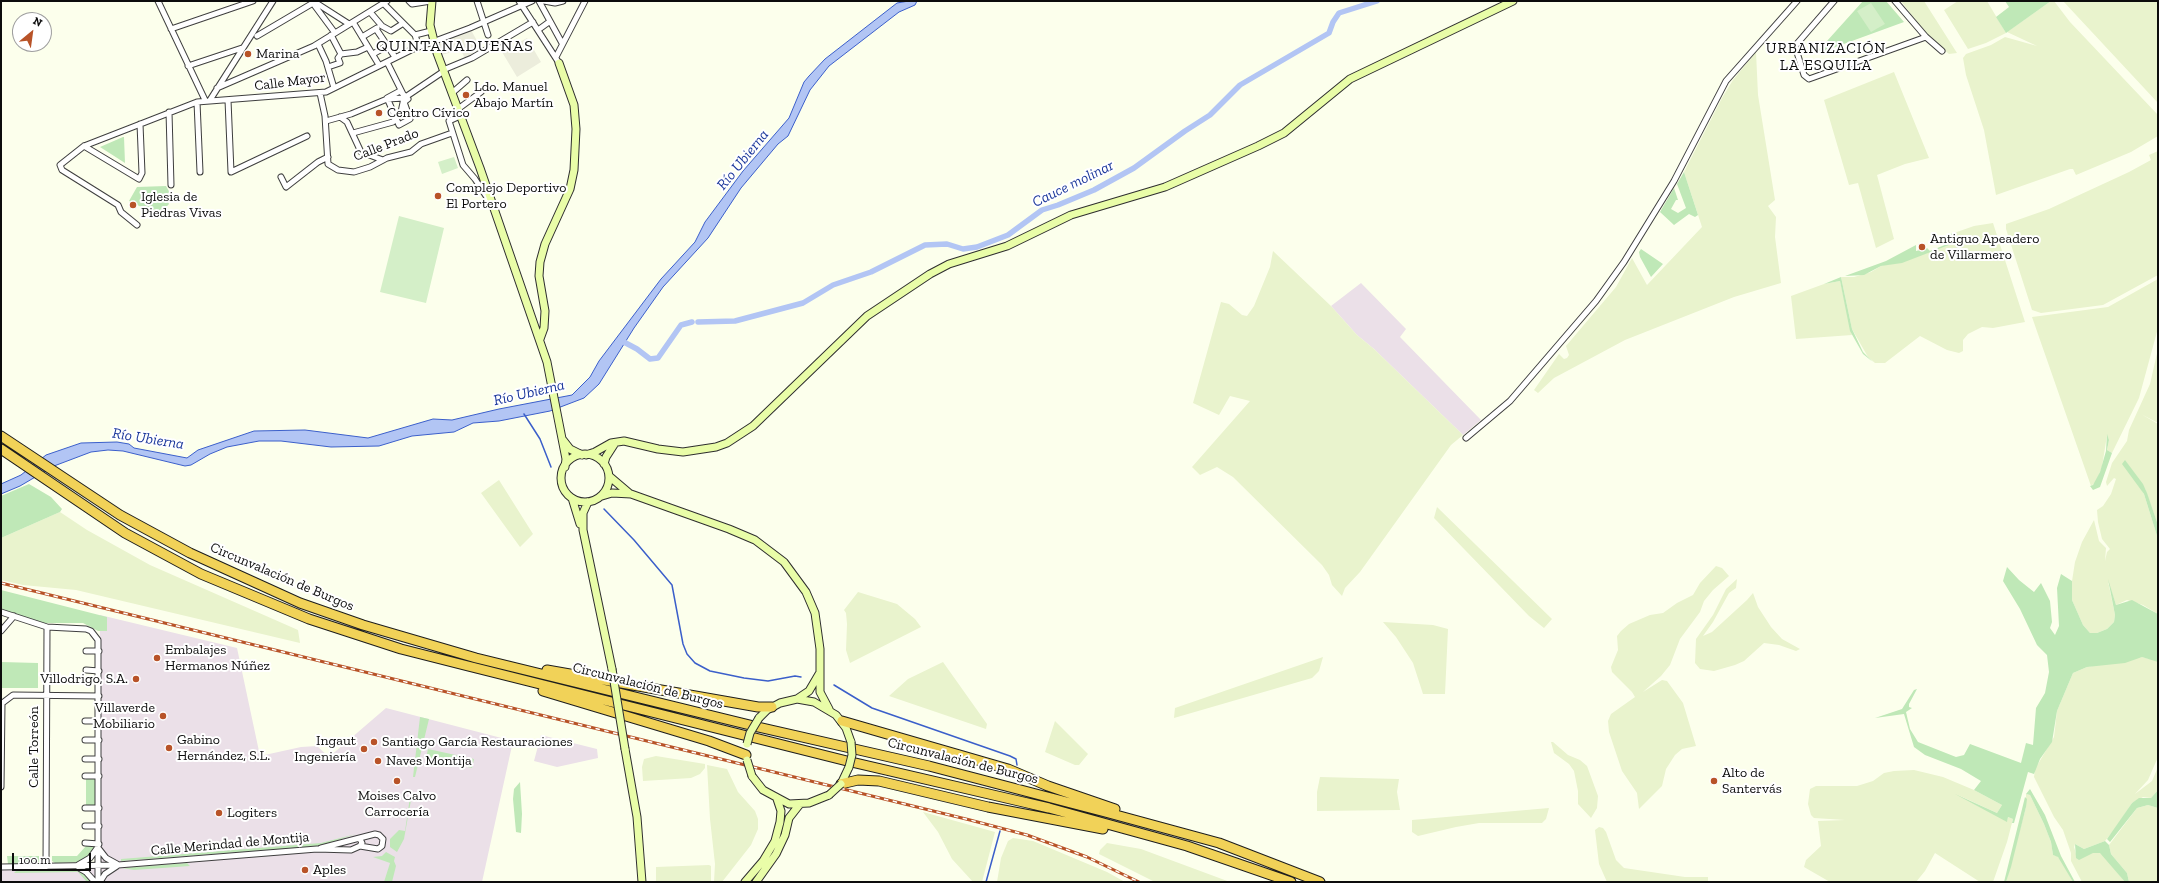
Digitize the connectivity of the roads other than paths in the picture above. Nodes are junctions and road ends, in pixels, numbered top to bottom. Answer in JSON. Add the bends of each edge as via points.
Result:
{"nodes":[{"id":1,"x":158,"y":1,"type":"edge"},
{"id":2,"x":253,"y":1,"type":"edge"},
{"id":3,"x":273,"y":1,"type":"edge"},
{"id":4,"x":409,"y":1,"type":"edge"},
{"id":5,"x":431,"y":1,"type":"edge"},
{"id":6,"x":477,"y":1,"type":"edge"},
{"id":7,"x":519,"y":1,"type":"edge"},
{"id":8,"x":532,"y":1,"type":"edge"},
{"id":9,"x":539,"y":1,"type":"edge"},
{"id":10,"x":562,"y":1,"type":"edge"},
{"id":11,"x":585,"y":1,"type":"edge"},
{"id":12,"x":1513,"y":1,"type":"edge"},
{"id":13,"x":1797,"y":1,"type":"edge"},
{"id":14,"x":1834,"y":1,"type":"edge"},
{"id":15,"x":1895,"y":1,"type":"edge"},
{"id":16,"x":313,"y":2,"type":"edge"},
{"id":17,"x":547,"y":2,"type":"edge"},
{"id":18,"x":382,"y":3,"type":"edge"},
{"id":19,"x":522,"y":6,"type":"junction"},
{"id":20,"x":370,"y":12,"type":"junction"},
{"id":21,"x":259,"y":22,"type":"junction"},
{"id":22,"x":483,"y":22,"type":"junction"},
{"id":23,"x":533,"y":22,"type":"junction"},
{"id":24,"x":549,"y":22,"type":"dead end"},
{"id":25,"x":351,"y":23,"type":"junction"},
{"id":26,"x":402,"y":24,"type":"junction"},
{"id":27,"x":382,"y":26,"type":"junction"},
{"id":28,"x":269,"y":28,"type":"junction"},
{"id":29,"x":171,"y":29,"type":"junction"},
{"id":30,"x":376,"y":29,"type":"junction"},
{"id":31,"x":538,"y":30,"type":"junction"},
{"id":32,"x":431,"y":31,"type":"junction"},
{"id":33,"x":333,"y":34,"type":"junction"},
{"id":34,"x":415,"y":35,"type":"junction"},
{"id":35,"x":488,"y":35,"type":"dead end"},
{"id":36,"x":257,"y":36,"type":"dead end"},
{"id":37,"x":362,"y":37,"type":"junction"},
{"id":38,"x":1926,"y":38,"type":"junction"},
{"id":39,"x":433,"y":42,"type":"junction"},
{"id":40,"x":562,"y":43,"type":"junction"},
{"id":41,"x":318,"y":44,"type":"junction"},
{"id":42,"x":387,"y":46,"type":"junction"},
{"id":43,"x":368,"y":47,"type":"junction"},
{"id":44,"x":418,"y":47,"type":"junction"},
{"id":45,"x":242,"y":48,"type":"junction"},
{"id":46,"x":1942,"y":51,"type":"dead end"},
{"id":47,"x":341,"y":54,"type":"junction"},
{"id":48,"x":372,"y":54,"type":"junction"},
{"id":49,"x":395,"y":57,"type":"junction"},
{"id":50,"x":557,"y":60,"type":"junction"},
{"id":51,"x":387,"y":62,"type":"junction"},
{"id":52,"x":379,"y":65,"type":"junction"},
{"id":53,"x":188,"y":66,"type":"junction"},
{"id":54,"x":328,"y":67,"type":"junction"},
{"id":55,"x":443,"y":70,"type":"junction"},
{"id":56,"x":467,"y":80,"type":"dead end"},
{"id":57,"x":217,"y":88,"type":"junction"},
{"id":58,"x":334,"y":88,"type":"junction"},
{"id":59,"x":481,"y":92,"type":"dead end"},
{"id":60,"x":320,"y":93,"type":"junction"},
{"id":61,"x":452,"y":93,"type":"junction"},
{"id":62,"x":404,"y":96,"type":"junction"},
{"id":63,"x":387,"y":99,"type":"junction"},
{"id":64,"x":208,"y":100,"type":"junction"},
{"id":65,"x":228,"y":100,"type":"junction"},
{"id":66,"x":197,"y":102,"type":"junction"},
{"id":67,"x":169,"y":112,"type":"junction"},
{"id":68,"x":401,"y":112,"type":"junction"},
{"id":69,"x":459,"y":112,"type":"junction"},
{"id":70,"x":340,"y":117,"type":"junction"},
{"id":71,"x":397,"y":119,"type":"junction"},
{"id":72,"x":409,"y":120,"type":"junction"},
{"id":73,"x":326,"y":121,"type":"junction"},
{"id":74,"x":140,"y":124,"type":"junction"},
{"id":75,"x":353,"y":133,"type":"junction"},
{"id":76,"x":452,"y":133,"type":"junction"},
{"id":77,"x":307,"y":136,"type":"dead end"},
{"id":78,"x":84,"y":146,"type":"junction"},
{"id":79,"x":328,"y":157,"type":"junction"},
{"id":80,"x":383,"y":160,"type":"junction"},
{"id":81,"x":200,"y":172,"type":"dead end"},
{"id":82,"x":280,"y":177,"type":"dead end"},
{"id":83,"x":171,"y":185,"type":"dead end"},
{"id":84,"x":493,"y":208,"type":"junction"},
{"id":85,"x":137,"y":225,"type":"dead end"},
{"id":86,"x":540,"y":339,"type":"junction"},
{"id":87,"x":1,"y":436,"type":"edge"},
{"id":88,"x":1466,"y":438,"type":"dead end"},
{"id":89,"x":563,"y":440,"type":"junction"},
{"id":90,"x":615,"y":443,"type":"junction"},
{"id":91,"x":1,"y":449,"type":"edge"},
{"id":92,"x":584,"y":455,"type":"junction"},
{"id":93,"x":604,"y":464,"type":"junction"},
{"id":94,"x":565,"y":467,"type":"junction"},
{"id":95,"x":609,"y":476,"type":"junction"},
{"id":96,"x":631,"y":494,"type":"junction"},
{"id":97,"x":602,"y":496,"type":"junction"},
{"id":98,"x":572,"y":498,"type":"junction"},
{"id":99,"x":588,"y":502,"type":"junction"},
{"id":100,"x":582,"y":530,"type":"junction"},
{"id":101,"x":1,"y":612,"type":"edge"},
{"id":102,"x":14,"y":616,"type":"junction"},
{"id":103,"x":47,"y":627,"type":"junction"},
{"id":104,"x":1,"y":632,"type":"edge"},
{"id":105,"x":86,"y":651,"type":"dead end"},
{"id":106,"x":99,"y":651,"type":"junction"},
{"id":107,"x":476,"y":658,"type":"junction"},
{"id":108,"x":468,"y":666,"type":"junction"},
{"id":109,"x":86,"y":670,"type":"dead end"},
{"id":110,"x":99,"y":670,"type":"junction"},
{"id":111,"x":821,"y":671,"type":"junction"},
{"id":112,"x":46,"y":696,"type":"junction"},
{"id":113,"x":99,"y":696,"type":"junction"},
{"id":114,"x":797,"y":699,"type":"junction"},
{"id":115,"x":1,"y":703,"type":"edge"},
{"id":116,"x":772,"y":707,"type":"junction"},
{"id":117,"x":829,"y":709,"type":"junction"},
{"id":118,"x":85,"y":721,"type":"dead end"},
{"id":119,"x":99,"y":721,"type":"junction"},
{"id":120,"x":842,"y":722,"type":"junction"},
{"id":121,"x":1,"y":737,"type":"edge"},
{"id":122,"x":85,"y":740,"type":"dead end"},
{"id":123,"x":99,"y":740,"type":"junction"},
{"id":124,"x":747,"y":758,"type":"junction"},
{"id":125,"x":85,"y":759,"type":"dead end"},
{"id":126,"x":99,"y":759,"type":"junction"},
{"id":127,"x":85,"y":776,"type":"dead end"},
{"id":128,"x":99,"y":776,"type":"junction"},
{"id":129,"x":840,"y":784,"type":"junction"},
{"id":130,"x":1,"y":787,"type":"edge"},
{"id":131,"x":777,"y":799,"type":"junction"},
{"id":132,"x":800,"y":804,"type":"junction"},
{"id":133,"x":85,"y":808,"type":"dead end"},
{"id":134,"x":99,"y":808,"type":"junction"},
{"id":135,"x":85,"y":826,"type":"dead end"},
{"id":136,"x":99,"y":826,"type":"junction"},
{"id":137,"x":360,"y":839,"type":"junction"},
{"id":138,"x":85,"y":843,"type":"dead end"},
{"id":139,"x":1218,"y":843,"type":"junction"},
{"id":140,"x":99,"y":845,"type":"junction"},
{"id":141,"x":360,"y":846,"type":"junction"},
{"id":142,"x":1187,"y":846,"type":"junction"},
{"id":143,"x":320,"y":849,"type":"junction"},
{"id":144,"x":118,"y":865,"type":"junction"},
{"id":145,"x":76,"y":866,"type":"junction"},
{"id":146,"x":98,"y":866,"type":"junction"},
{"id":147,"x":46,"y":867,"type":"junction"},
{"id":148,"x":1,"y":868,"type":"edge"},
{"id":149,"x":98,"y":882,"type":"edge"},
{"id":150,"x":642,"y":882,"type":"edge"},
{"id":151,"x":745,"y":882,"type":"edge"},
{"id":152,"x":756,"y":882,"type":"edge"},
{"id":153,"x":1291,"y":882,"type":"edge"},
{"id":154,"x":1320,"y":882,"type":"edge"}],
"edges":[{"from":1,"to":29,"type":"street"},
{"from":2,"to":29,"type":"street"},
{"from":3,"to":21,"type":"street"},
{"from":4,"to":5,"type":"street","via":[[412,4]]},
{"from":5,"to":32,"type":"street"},
{"from":6,"to":22,"type":"street"},
{"from":7,"to":19,"type":"street"},
{"from":8,"to":19,"type":"street","name":"Calle Mayor"},
{"from":9,"to":40,"type":"street"},
{"from":10,"to":17,"type":"street"},
{"from":11,"to":40,"type":"street"},
{"from":12,"to":90,"type":"street","via":[[1350,79],[1289,130],[1258,146],[1165,187],[1071,215],[1006,246],[949,264],[936,271],[867,316],[753,426],[727,442],[716,447],[684,452],[630,442]]},
{"from":13,"to":88,"type":"street","via":[[1726,81],[1674,181],[1624,262],[1596,301],[1510,401]]},
{"from":14,"to":38,"type":"street","via":[[1795,46],[1804,75],[1809,79]]},
{"from":15,"to":38,"type":"street"},
{"from":16,"to":25,"type":"street"},
{"from":16,"to":28,"type":"street"},
{"from":16,"to":33,"type":"street"},
{"from":18,"to":20,"type":"street"},
{"from":18,"to":26,"type":"street"},
{"from":19,"to":22,"type":"street","name":"Calle Mayor"},
{"from":19,"to":23,"type":"street"},
{"from":20,"to":25,"type":"street"},
{"from":20,"to":27,"type":"street"},
{"from":21,"to":28,"type":"street"},
{"from":21,"to":45,"type":"street"},
{"from":22,"to":35,"type":"street"},
{"from":22,"to":39,"type":"street","name":"Calle Mayor"},
{"from":23,"to":31,"type":"street"},
{"from":23,"to":55,"type":"street","via":[[472,58]]},
{"from":24,"to":31,"type":"street"},
{"from":25,"to":33,"type":"street"},
{"from":25,"to":37,"type":"street"},
{"from":26,"to":27,"type":"street","via":[[391,31]]},
{"from":26,"to":34,"type":"street"},
{"from":27,"to":30,"type":"street"},
{"from":28,"to":36,"type":"street"},
{"from":29,"to":53,"type":"street"},
{"from":30,"to":37,"type":"street"},
{"from":30,"to":42,"type":"street"},
{"from":31,"to":50,"type":"street"},
{"from":32,"to":34,"type":"street"},
{"from":32,"to":39,"type":"street"},
{"from":33,"to":41,"type":"street"},
{"from":33,"to":47,"type":"street"},
{"from":34,"to":44,"type":"street"},
{"from":37,"to":43,"type":"street"},
{"from":38,"to":46,"type":"street"},
{"from":39,"to":44,"type":"street","name":"Calle Mayor"},
{"from":39,"to":55,"type":"street"},
{"from":40,"to":50,"type":"street"},
{"from":41,"to":54,"type":"street"},
{"from":41,"to":57,"type":"street"},
{"from":42,"to":48,"type":"street"},
{"from":42,"to":49,"type":"street"},
{"from":43,"to":47,"type":"street","via":[[357,52]]},
{"from":43,"to":48,"type":"street"},
{"from":44,"to":49,"type":"street","name":"Calle Mayor"},
{"from":45,"to":53,"type":"street"},
{"from":45,"to":57,"type":"street"},
{"from":47,"to":54,"type":"street","via":[[338,58],[340,63]]},
{"from":48,"to":52,"type":"street"},
{"from":49,"to":51,"type":"street","name":"Calle Mayor"},
{"from":50,"to":86,"type":"street","via":[[574,105],[574,170],[570,189],[548,237],[540,262],[539,276],[545,311],[544,328]]},
{"from":51,"to":52,"type":"street","name":"Calle Mayor"},
{"from":51,"to":62,"type":"street"},
{"from":52,"to":58,"type":"street","name":"Calle Mayor"},
{"from":53,"to":64,"type":"street"},
{"from":54,"to":58,"type":"street"},
{"from":55,"to":61,"type":"street"},
{"from":55,"to":62,"type":"street"},
{"from":56,"to":61,"type":"street"},
{"from":57,"to":64,"type":"street"},
{"from":58,"to":60,"type":"street","name":"Calle Mayor"},
{"from":59,"to":69,"type":"street"},
{"from":60,"to":65,"type":"street","name":"Calle Mayor"},
{"from":60,"to":73,"type":"street"},
{"from":61,"to":69,"type":"street"},
{"from":62,"to":63,"type":"street"},
{"from":62,"to":68,"type":"street"},
{"from":62,"to":72,"type":"street","via":[[408,99],[404,102]]},
{"from":63,"to":70,"type":"street"},
{"from":63,"to":71,"type":"street"},
{"from":64,"to":65,"type":"street","name":"Calle Mayor"},
{"from":64,"to":66,"type":"street","name":"Calle Mayor"},
{"from":65,"to":77,"type":"street","via":[[231,172]]},
{"from":66,"to":67,"type":"street","name":"Calle Mayor"},
{"from":66,"to":81,"type":"street"},
{"from":67,"to":74,"type":"street","name":"Calle Mayor"},
{"from":67,"to":83,"type":"street"},
{"from":68,"to":71,"type":"street"},
{"from":68,"to":72,"type":"street"},
{"from":69,"to":76,"type":"street","via":[[449,121]]},
{"from":69,"to":84,"type":"street"},
{"from":70,"to":73,"type":"street"},
{"from":70,"to":75,"type":"street","via":[[347,122]]},
{"from":71,"to":72,"type":"street","via":[[399,125]]},
{"from":71,"to":75,"type":"street","via":[[389,124]]},
{"from":73,"to":79,"type":"street"},
{"from":74,"to":78,"type":"street","name":"Calle Mayor"},
{"from":74,"to":78,"type":"street","via":[[142,173],[139,179]]},
{"from":75,"to":80,"type":"street","via":[[363,153]]},
{"from":76,"to":80,"type":"street","name":"Calle Prado","via":[[421,144],[411,152]]},
{"from":76,"to":84,"type":"street","via":[[463,165],[475,178]]},
{"from":78,"to":85,"type":"street","name":"Calle Mayor","via":[[60,165],[62,170],[118,205],[121,212]]},
{"from":79,"to":80,"type":"street","name":"Calle Prado","via":[[329,166],[354,172]]},
{"from":79,"to":82,"type":"street","via":[[286,187]]},
{"from":84,"to":86,"type":"street"},
{"from":86,"to":89,"type":"street","via":[[554,391]]},
{"from":87,"to":107,"type":"highway","name":"Circunvalación de Burgos","via":[[88,494],[165,540],[269,590],[364,626]]},
{"from":89,"to":92,"type":"street","via":[[570,449]]},
{"from":89,"to":94,"type":"street"},
{"from":90,"to":92,"type":"street"},
{"from":90,"to":93,"type":"street"},
{"from":91,"to":108,"type":"highway","name":"Circunvalación de Burgos","via":[[125,533],[208,577],[309,619],[401,649]]},
{"from":92,"to":93,"type":"street","via":[[599,459]]},
{"from":92,"to":94,"type":"street","via":[[573,458]]},
{"from":93,"to":95,"type":"street"},
{"from":94,"to":98,"type":"street","via":[[562,485]]},
{"from":95,"to":96,"type":"street"},
{"from":95,"to":97,"type":"street"},
{"from":96,"to":97,"type":"street","via":[[612,493]]},
{"from":96,"to":111,"type":"street","via":[[755,540],[784,562],[806,592],[815,613],[819,630]]},
{"from":97,"to":99,"type":"street"},
{"from":98,"to":99,"type":"street"},
{"from":98,"to":100,"type":"street"},
{"from":99,"to":100,"type":"street","via":[[583,513]]},
{"from":100,"to":150,"type":"street","bridge":true,"via":[[612,669],[626,749],[637,817]]},
{"from":101,"to":102,"type":"street"},
{"from":102,"to":103,"type":"street"},
{"from":102,"to":104,"type":"street"},
{"from":103,"to":106,"type":"street","via":[[82,628],[91,631],[95,635]]},
{"from":103,"to":112,"type":"street","name":"Calle Torreón"},
{"from":105,"to":106,"type":"street"},
{"from":106,"to":110,"type":"street"},
{"from":107,"to":116,"type":"highway","via":[[758,707]]},
{"from":107,"to":139,"type":"highway","name":"Circunvalación de Burgos","via":[[928,766]]},
{"from":108,"to":124,"type":"highway","via":[[500,679],[709,741]]},
{"from":108,"to":142,"type":"highway","name":"Circunvalación de Burgos","via":[[847,761],[1026,802]]},
{"from":109,"to":110,"type":"street"},
{"from":110,"to":113,"type":"street"},
{"from":111,"to":114,"type":"street","via":[[809,691]]},
{"from":111,"to":117,"type":"street","via":[[820,692]]},
{"from":112,"to":113,"type":"street"},
{"from":112,"to":115,"type":"street","via":[[12,695]]},
{"from":112,"to":147,"type":"street","name":"Calle Torreón"},
{"from":113,"to":119,"type":"street"},
{"from":114,"to":116,"type":"street"},
{"from":114,"to":117,"type":"street","via":[[814,702]]},
{"from":115,"to":121,"type":"street"},
{"from":116,"to":124,"type":"street","bridge":true,"via":[[759,718],[750,733]]},
{"from":117,"to":120,"type":"street"},
{"from":118,"to":119,"type":"street"},
{"from":119,"to":123,"type":"street"},
{"from":120,"to":129,"type":"street","bridge":true,"via":[[851,742],[852,755]]},
{"from":120,"to":139,"type":"highway","via":[[1008,769],[1048,786]]},
{"from":121,"to":130,"type":"street"},
{"from":122,"to":123,"type":"street"},
{"from":123,"to":126,"type":"street"},
{"from":124,"to":131,"type":"street","bridge":true,"via":[[752,776],[763,790]]},
{"from":125,"to":126,"type":"street"},
{"from":126,"to":128,"type":"street"},
{"from":127,"to":128,"type":"street"},
{"from":128,"to":134,"type":"street"},
{"from":129,"to":132,"type":"street","bridge":true,"via":[[818,801]]},
{"from":129,"to":142,"type":"highway","via":[[858,780],[879,781],[988,807]]},
{"from":131,"to":132,"type":"street","via":[[789,804]]},
{"from":131,"to":151,"type":"street","via":[[781,811],[774,841],[763,861]]},
{"from":132,"to":152,"type":"street","via":[[790,818],[776,854]]},
{"from":133,"to":134,"type":"street"},
{"from":134,"to":136,"type":"street"},
{"from":135,"to":136,"type":"street"},
{"from":136,"to":140,"type":"street"},
{"from":137,"to":141,"type":"street"},
{"from":137,"to":141,"type":"street","name":"Calle Merindad de Montija","via":[[375,834],[381,836],[384,842],[375,850]]},
{"from":137,"to":143,"type":"street","name":"Calle Merindad de Montija"},
{"from":138,"to":140,"type":"street"},
{"from":139,"to":154,"type":"highway","name":"Circunvalación de Burgos"},
{"from":140,"to":144,"type":"street","via":[[106,858]]},
{"from":140,"to":145,"type":"street","via":[[90,858]]},
{"from":140,"to":146,"type":"street"},
{"from":141,"to":143,"type":"street","name":"Calle Merindad de Montija","via":[[351,850]]},
{"from":142,"to":153,"type":"highway","name":"Circunvalación de Burgos"},
{"from":143,"to":144,"type":"street","name":"Calle Merindad de Montija"},
{"from":144,"to":146,"type":"street","name":"Calle Merindad de Montija"},
{"from":144,"to":149,"type":"street"},
{"from":145,"to":146,"type":"street","name":"Calle Merindad de Montija"},
{"from":145,"to":147,"type":"street","name":"Calle Merindad de Montija"},
{"from":145,"to":149,"type":"street"},
{"from":146,"to":149,"type":"street"},
{"from":147,"to":148,"type":"street","name":"Calle Merindad de Montija"}]}
